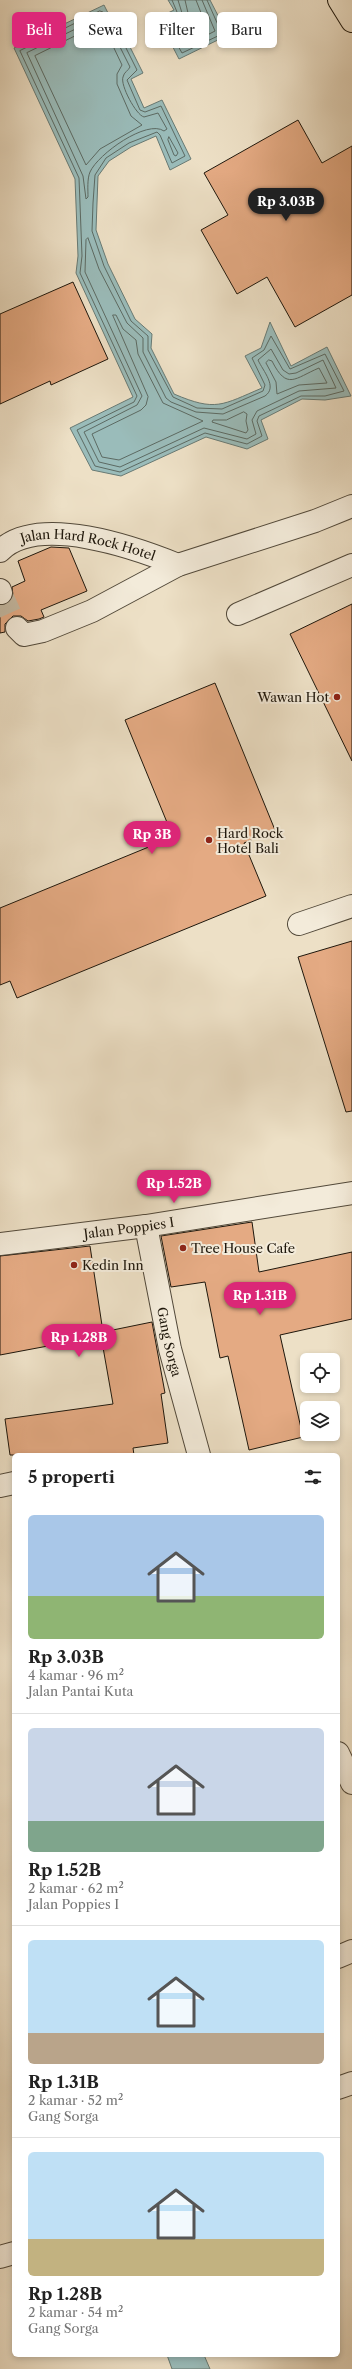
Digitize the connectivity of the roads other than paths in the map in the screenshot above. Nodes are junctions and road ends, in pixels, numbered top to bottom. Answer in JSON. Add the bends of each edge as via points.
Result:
{"nodes":[{"id":1,"x":339,"y":0,"type":"edge"},
{"id":2,"x":352,"y":21,"type":"edge"},
{"id":3,"x":352,"y":506,"type":"edge"},
{"id":4,"x":0,"y":551,"type":"edge"},
{"id":5,"x":178,"y":565,"type":"junction"},
{"id":6,"x":352,"y":565,"type":"edge"},
{"id":7,"x":238,"y":614,"type":"dead end"},
{"id":8,"x":18,"y":628,"type":"dead end"},
{"id":9,"x":352,"y":906,"type":"edge"},
{"id":10,"x":299,"y":924,"type":"dead end"},
{"id":11,"x":352,"y":1194,"type":"edge"},
{"id":12,"x":146,"y":1226,"type":"junction"},
{"id":13,"x":0,"y":1244,"type":"edge"},
{"id":14,"x":194,"y":1453,"type":"edge"},
{"id":15,"x":12,"y":1484,"type":"edge"},
{"id":16,"x":0,"y":1486,"type":"edge"},
{"id":17,"x":340,"y":1757,"type":"edge"},
{"id":18,"x":352,"y":1783,"type":"edge"},
{"id":19,"x":352,"y":1951,"type":"edge"},
{"id":20,"x":340,"y":1956,"type":"edge"},
{"id":21,"x":352,"y":2083,"type":"edge"},
{"id":22,"x":340,"y":2087,"type":"edge"},
{"id":23,"x":12,"y":2254,"type":"edge"},
{"id":24,"x":0,"y":2257,"type":"edge"}],
"edges":[{"from":1,"to":2,"type":"main road"},
{"from":3,"to":5,"type":"street","name":"Jalan Hard Rock Hotel","via":[[315,521]]},
{"from":4,"to":5,"type":"street","name":"Jalan Hard Rock Hotel","via":[[14,541],[36,534],[74,536],[99,538]]},
{"from":5,"to":8,"type":"street","name":"Jalan Hard Rock Hotel","via":[[92,611],[61,624],[24,635]]},
{"from":6,"to":7,"type":"street"},
{"from":9,"to":10,"type":"street"},
{"from":11,"to":12,"type":"street","name":"Jalan Poppies I"},
{"from":12,"to":13,"type":"street","name":"Jalan Poppies I"},
{"from":12,"to":14,"type":"street","name":"Gang Sorga"},
{"from":15,"to":16,"type":"street"},
{"from":17,"to":18,"type":"street"},
{"from":19,"to":20,"type":"street"},
{"from":21,"to":22,"type":"street"},
{"from":23,"to":24,"type":"street"}]}
